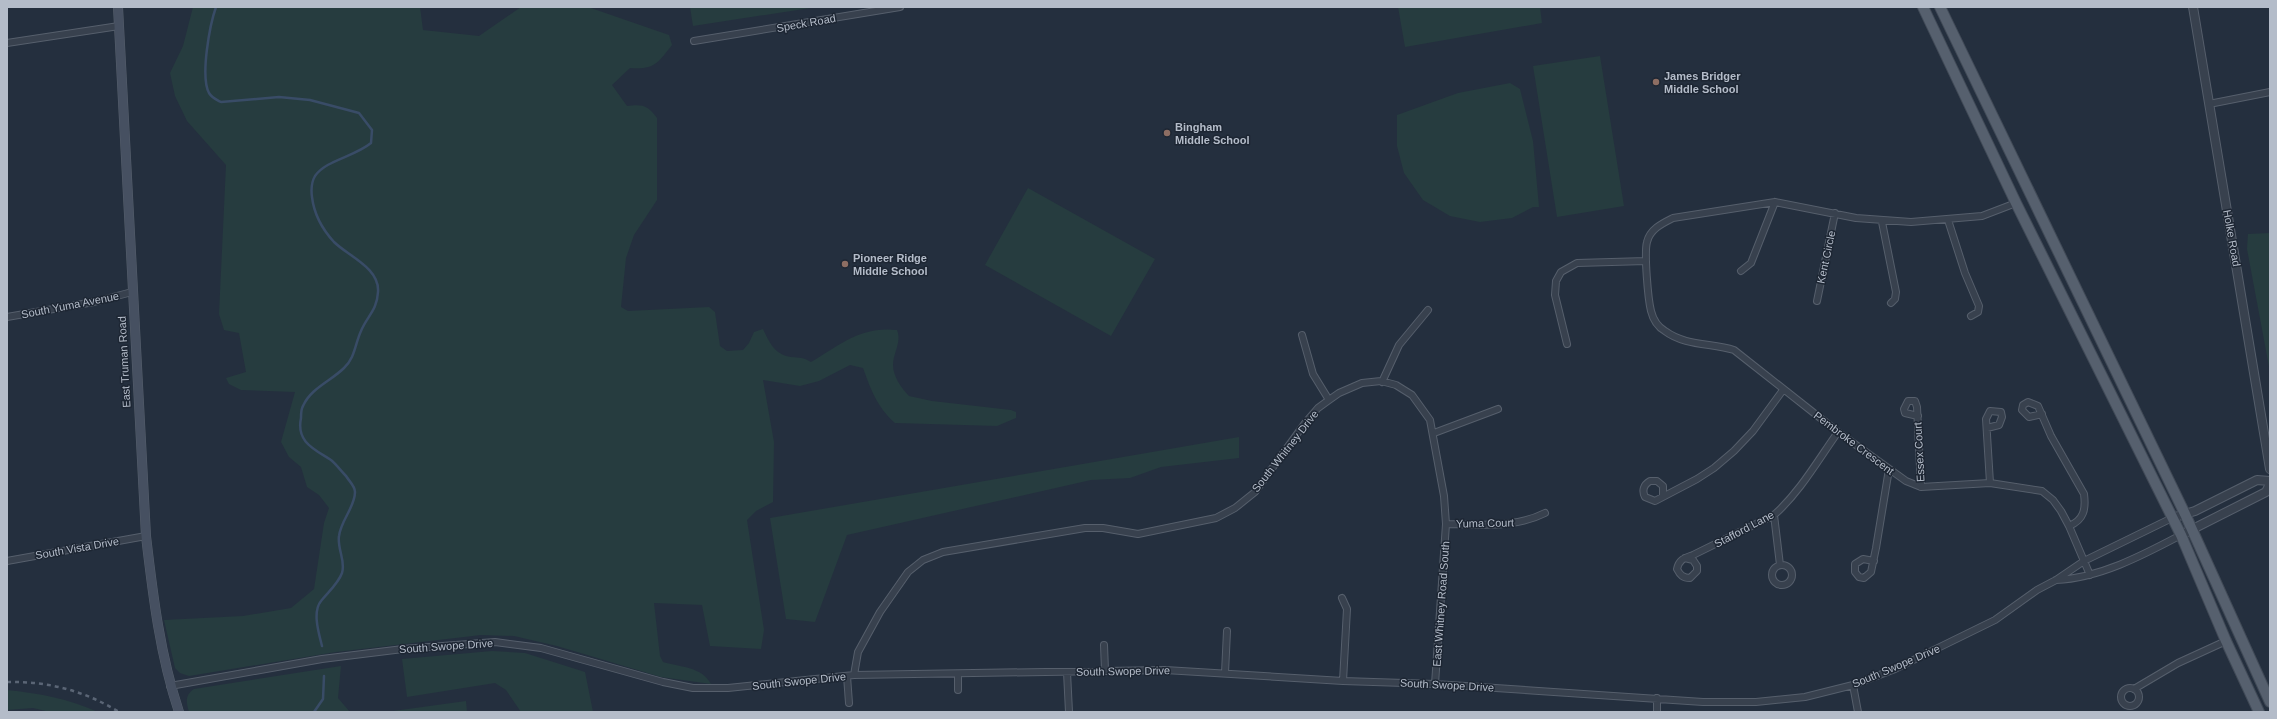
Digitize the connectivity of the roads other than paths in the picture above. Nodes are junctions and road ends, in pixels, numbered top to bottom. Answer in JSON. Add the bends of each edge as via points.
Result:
{"nodes":[{"id":1,"x":118,"y":7,"type":"edge"},
{"id":2,"x":900,"y":7,"type":"edge"},
{"id":3,"x":1923,"y":7,"type":"edge"},
{"id":4,"x":1940,"y":7,"type":"edge"},
{"id":5,"x":2193,"y":7,"type":"edge"},
{"id":6,"x":119,"y":26,"type":"junction"},
{"id":7,"x":694,"y":40,"type":"dead end"},
{"id":8,"x":7,"y":43,"type":"edge"},
{"id":9,"x":2270,"y":92,"type":"edge"},
{"id":10,"x":2209,"y":104,"type":"junction"},
{"id":11,"x":1775,"y":202,"type":"junction"},
{"id":12,"x":2016,"y":203,"type":"junction"},
{"id":13,"x":1835,"y":213,"type":"junction"},
{"id":14,"x":1948,"y":220,"type":"junction"},
{"id":15,"x":1882,"y":222,"type":"junction"},
{"id":16,"x":1646,"y":261,"type":"junction"},
{"id":17,"x":1742,"y":271,"type":"dead end"},
{"id":18,"x":132,"y":292,"type":"junction"},
{"id":19,"x":1817,"y":301,"type":"dead end"},
{"id":20,"x":1891,"y":303,"type":"dead end"},
{"id":21,"x":1428,"y":310,"type":"dead end"},
{"id":22,"x":1971,"y":316,"type":"dead end"},
{"id":23,"x":7,"y":317,"type":"edge"},
{"id":24,"x":1302,"y":335,"type":"dead end"},
{"id":25,"x":1567,"y":344,"type":"dead end"},
{"id":26,"x":1382,"y":382,"type":"junction"},
{"id":27,"x":1784,"y":390,"type":"junction"},
{"id":28,"x":1329,"y":400,"type":"junction"},
{"id":29,"x":1498,"y":409,"type":"dead end"},
{"id":30,"x":2042,"y":414,"type":"dead end"},
{"id":31,"x":1918,"y":416,"type":"dead end"},
{"id":32,"x":1987,"y":428,"type":"dead end"},
{"id":33,"x":1838,"y":432,"type":"junction"},
{"id":34,"x":1434,"y":433,"type":"junction"},
{"id":35,"x":1889,"y":469,"type":"junction"},
{"id":36,"x":2270,"y":469,"type":"edge"},
{"id":37,"x":2270,"y":480,"type":"edge"},
{"id":38,"x":1990,"y":483,"type":"junction"},
{"id":39,"x":2270,"y":484,"type":"edge"},
{"id":40,"x":1921,"y":487,"type":"junction"},
{"id":41,"x":1663,"y":495,"type":"dead end"},
{"id":42,"x":1545,"y":513,"type":"dead end"},
{"id":43,"x":2185,"y":514,"type":"junction"},
{"id":44,"x":1774,"y":515,"type":"junction"},
{"id":45,"x":2172,"y":518,"type":"junction"},
{"id":46,"x":1446,"y":524,"type":"junction"},
{"id":47,"x":2070,"y":526,"type":"junction"},
{"id":48,"x":2192,"y":530,"type":"junction"},
{"id":49,"x":2181,"y":535,"type":"junction"},
{"id":50,"x":146,"y":536,"type":"junction"},
{"id":51,"x":1685,"y":558,"type":"dead end"},
{"id":52,"x":1874,"y":560,"type":"dead end"},
{"id":53,"x":2084,"y":560,"type":"junction"},
{"id":54,"x":7,"y":561,"type":"edge"},
{"id":55,"x":1780,"y":565,"type":"dead end"},
{"id":56,"x":2090,"y":575,"type":"junction"},
{"id":57,"x":2056,"y":580,"type":"junction"},
{"id":58,"x":1342,"y":598,"type":"dead end"},
{"id":59,"x":1227,"y":631,"type":"dead end"},
{"id":60,"x":2226,"y":641,"type":"junction"},
{"id":61,"x":1104,"y":645,"type":"dead end"},
{"id":62,"x":1105,"y":670,"type":"junction"},
{"id":63,"x":1067,"y":672,"type":"junction"},
{"id":64,"x":1225,"y":673,"type":"junction"},
{"id":65,"x":958,"y":674,"type":"junction"},
{"id":66,"x":854,"y":675,"type":"junction"},
{"id":67,"x":847,"y":676,"type":"junction"},
{"id":68,"x":1343,"y":681,"type":"junction"},
{"id":69,"x":1435,"y":684,"type":"junction"},
{"id":70,"x":1852,"y":685,"type":"junction"},
{"id":71,"x":170,"y":686,"type":"junction"},
{"id":72,"x":2134,"y":689,"type":"dead end"},
{"id":73,"x":958,"y":690,"type":"dead end"},
{"id":74,"x":1657,"y":698,"type":"junction"},
{"id":75,"x":2270,"y":702,"type":"edge"},
{"id":76,"x":849,"y":703,"type":"dead end"},
{"id":77,"x":179,"y":712,"type":"edge"},
{"id":78,"x":1069,"y":712,"type":"edge"},
{"id":79,"x":1657,"y":712,"type":"edge"},
{"id":80,"x":1858,"y":712,"type":"edge"},
{"id":81,"x":2259,"y":712,"type":"edge"}],
"edges":[{"from":1,"to":6,"type":"main road","name":"East Truman Road"},
{"from":2,"to":7,"type":"street","name":"Speck Road"},
{"from":3,"to":12,"type":"main road"},
{"from":4,"to":43,"type":"main road"},
{"from":5,"to":10,"type":"street","name":"Holke Road"},
{"from":6,"to":8,"type":"street"},
{"from":6,"to":18,"type":"main road","name":"East Truman Road"},
{"from":9,"to":10,"type":"street"},
{"from":10,"to":36,"type":"street","name":"Holke Road"},
{"from":11,"to":13,"type":"street","name":"Pembroke Crescent"},
{"from":11,"to":16,"type":"street","name":"Pembroke Crescent","via":[[1673,218],[1661,224],[1651,234],[1647,242]]},
{"from":11,"to":17,"type":"street","via":[[1751,263]]},
{"from":12,"to":14,"type":"street","name":"Pembroke Crescent","via":[[1982,216]]},
{"from":12,"to":45,"type":"main road"},
{"from":13,"to":15,"type":"street","name":"Pembroke Crescent"},
{"from":13,"to":19,"type":"street","name":"Kent Circle"},
{"from":14,"to":15,"type":"street","name":"Pembroke Crescent"},
{"from":14,"to":22,"type":"street","via":[[1979,306],[1978,312]]},
{"from":15,"to":20,"type":"street","via":[[1896,292],[1895,300]]},
{"from":16,"to":25,"type":"street","via":[[1577,263],[1561,272],[1556,281],[1555,295]]},
{"from":16,"to":27,"type":"street","name":"Pembroke Crescent","via":[[1651,310],[1663,330],[1687,342],[1719,345],[1734,350]]},
{"from":18,"to":23,"type":"street","name":"South Yuma Avenue"},
{"from":18,"to":50,"type":"main road","name":"East Truman Road"},
{"from":21,"to":26,"type":"street","via":[[1399,345]]},
{"from":24,"to":28,"type":"street","via":[[1313,374]]},
{"from":26,"to":28,"type":"street","name":"South Whitney Drive","via":[[1362,383],[1339,392]]},
{"from":26,"to":34,"type":"street","name":"South Whitney Drive","via":[[1396,385],[1412,395],[1424,410]]},
{"from":27,"to":33,"type":"street","name":"Pembroke Crescent"},
{"from":27,"to":41,"type":"street","via":[[1753,432],[1734,451],[1697,479]]},
{"from":28,"to":66,"type":"street","name":"South Whitney Drive","via":[[1305,422],[1255,492],[1235,508],[1216,518],[1138,534],[1103,528],[1085,528],[943,552],[924,560],[908,572],[880,612],[858,652]]},
{"from":29,"to":34,"type":"street"},
{"from":30,"to":47,"type":"street","via":[[2051,436],[2084,494],[2086,505],[2082,516]]},
{"from":31,"to":40,"type":"street","name":"Essex Court"},
{"from":32,"to":38,"type":"street"},
{"from":33,"to":35,"type":"street","name":"Pembroke Crescent"},
{"from":33,"to":44,"type":"street","name":"Stafford Lane","via":[[1805,480]]},
{"from":34,"to":46,"type":"street","name":"South Whitney Drive"},
{"from":35,"to":40,"type":"street","name":"Pembroke Crescent","via":[[1906,481]]},
{"from":35,"to":52,"type":"street"},
{"from":37,"to":43,"type":"street","via":[[2258,480]]},
{"from":38,"to":40,"type":"street","name":"Pembroke Crescent"},
{"from":38,"to":47,"type":"street","name":"Pembroke Crescent","via":[[2042,491],[2053,500]]},
{"from":39,"to":48,"type":"street","via":[[2266,492]]},
{"from":42,"to":46,"type":"street","name":"Yuma Court","via":[[1510,525]]},
{"from":43,"to":45,"type":"street"},
{"from":43,"to":48,"type":"main road"},
{"from":44,"to":51,"type":"street","name":"Stafford Lane"},
{"from":44,"to":55,"type":"street"},
{"from":45,"to":49,"type":"main road"},
{"from":45,"to":53,"type":"street","name":"South Swope Drive"},
{"from":46,"to":69,"type":"street","name":"East Whitney Road South"},
{"from":47,"to":53,"type":"street","name":"Pembroke Crescent"},
{"from":48,"to":49,"type":"street"},
{"from":48,"to":75,"type":"main road"},
{"from":49,"to":56,"type":"street","name":"South Swope Drive","via":[[2132,559]]},
{"from":49,"to":60,"type":"main road"},
{"from":50,"to":54,"type":"street","name":"South Vista Drive"},
{"from":50,"to":71,"type":"main road","name":"East Truman Road","via":[[156,623]]},
{"from":53,"to":56,"type":"street","name":"Pembroke Crescent"},
{"from":53,"to":57,"type":"street","name":"South Swope Drive"},
{"from":56,"to":57,"type":"street","name":"South Swope Drive"},
{"from":57,"to":70,"type":"street","name":"South Swope Drive","via":[[1989,623],[1895,669]]},
{"from":58,"to":68,"type":"street","via":[[1346,609]]},
{"from":59,"to":64,"type":"street"},
{"from":60,"to":72,"type":"street","via":[[2178,663]]},
{"from":60,"to":81,"type":"main road"},
{"from":61,"to":62,"type":"street"},
{"from":62,"to":63,"type":"street","name":"South Swope Drive"},
{"from":62,"to":64,"type":"street","name":"South Swope Drive"},
{"from":63,"to":65,"type":"street","name":"South Swope Drive"},
{"from":63,"to":78,"type":"street"},
{"from":64,"to":68,"type":"street","name":"South Swope Drive"},
{"from":65,"to":66,"type":"street","name":"South Swope Drive"},
{"from":65,"to":73,"type":"street"},
{"from":66,"to":67,"type":"street","name":"South Swope Drive"},
{"from":67,"to":71,"type":"street","name":"South Swope Drive","via":[[728,688],[693,688],[541,648],[495,642],[403,649],[322,659]]},
{"from":67,"to":76,"type":"street"},
{"from":68,"to":69,"type":"street","name":"South Swope Drive"},
{"from":69,"to":74,"type":"street","name":"South Swope Drive"},
{"from":70,"to":74,"type":"street","name":"South Swope Drive","via":[[1805,697],[1756,702],[1703,702]]},
{"from":70,"to":80,"type":"street"},
{"from":71,"to":77,"type":"main road","name":"East Truman Road"},
{"from":74,"to":79,"type":"street"}]}
